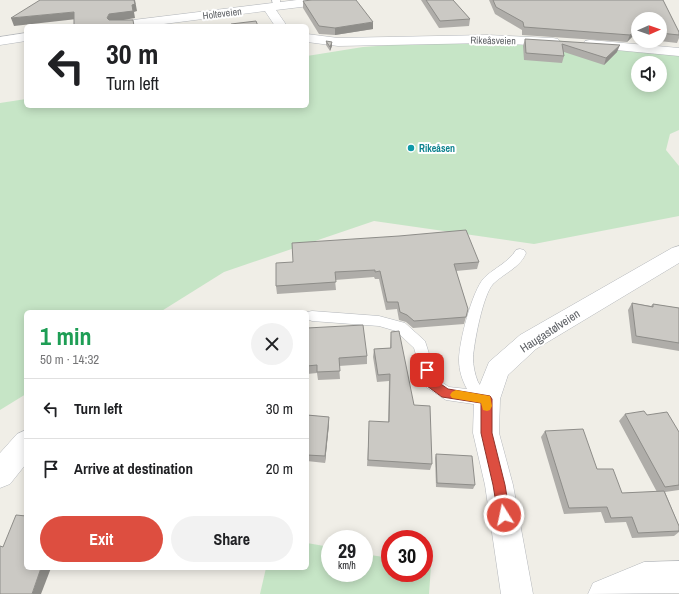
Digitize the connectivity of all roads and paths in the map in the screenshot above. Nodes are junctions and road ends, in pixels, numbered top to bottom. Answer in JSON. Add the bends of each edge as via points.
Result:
{"nodes":[{"id":1,"x":326,"y":0,"type":"edge"},
{"id":2,"x":274,"y":4,"type":"edge"},
{"id":3,"x":131,"y":24,"type":"edge"},
{"id":4,"x":280,"y":24,"type":"edge"},
{"id":5,"x":24,"y":37,"type":"edge"},
{"id":6,"x":309,"y":38,"type":"edge"},
{"id":7,"x":0,"y":40,"type":"edge"},
{"id":8,"x":679,"y":52,"type":"edge"},
{"id":9,"x":679,"y":252,"type":"edge"},
{"id":10,"x":520,"y":253,"type":"dead end"},
{"id":11,"x":312,"y":316,"type":"dead end"},
{"id":12,"x":487,"y":399,"type":"junction"},
{"id":13,"x":24,"y":445,"type":"edge"},
{"id":14,"x":0,"y":474,"type":"edge"},
{"id":15,"x":679,"y":577,"type":"edge"},
{"id":16,"x":517,"y":594,"type":"edge"},
{"id":17,"x":604,"y":594,"type":"edge"}],
"edges":[{"from":1,"to":2,"type":"street","name":"Holteveien"},
{"from":2,"to":3,"type":"street","name":"Holteveien"},
{"from":2,"to":4,"type":"street"},
{"from":5,"to":7,"type":"street"},
{"from":6,"to":8,"type":"street","name":"Rikeåsveien","via":[[338,42],[488,39]]},
{"from":9,"to":12,"type":"street","name":"Haugastølveien","via":[[528,342],[498,369]]},
{"from":10,"to":12,"type":"lane","via":[[515,262],[496,274],[485,286],[470,333],[466,358],[468,370],[475,390]]},
{"from":11,"to":12,"type":"lane","via":[[380,320],[400,327],[420,345],[431,383],[446,394]]},
{"from":12,"to":16,"type":"street","name":"Haugastølveien","via":[[486,433],[499,485]]},
{"from":13,"to":14,"type":"street"},
{"from":15,"to":17,"type":"street","via":[[644,578]]}]}
